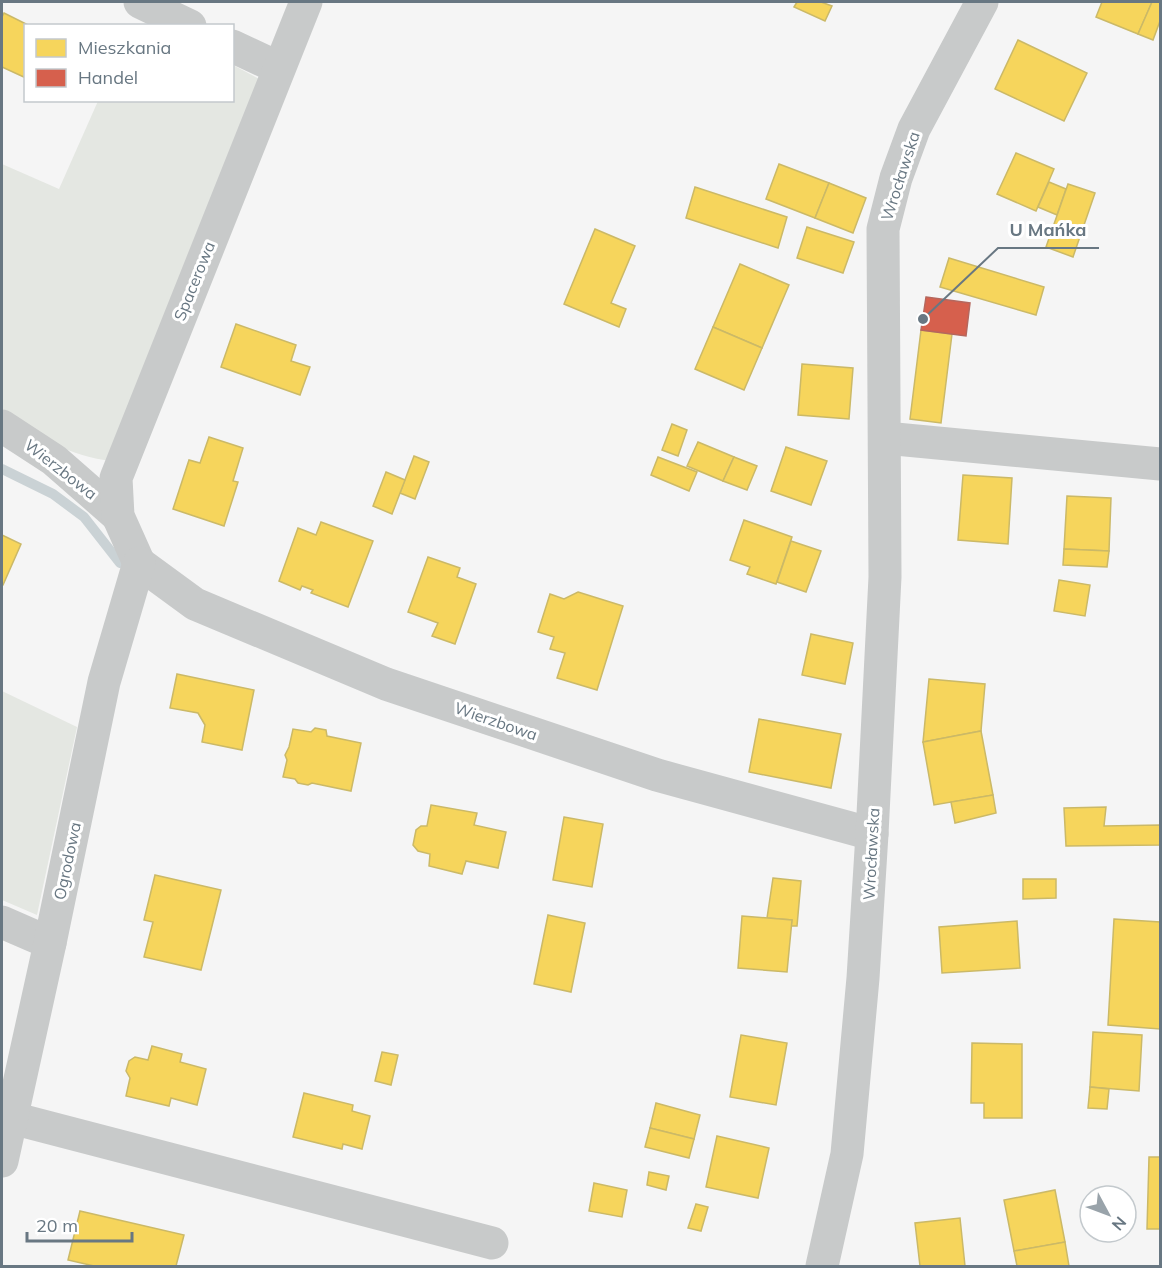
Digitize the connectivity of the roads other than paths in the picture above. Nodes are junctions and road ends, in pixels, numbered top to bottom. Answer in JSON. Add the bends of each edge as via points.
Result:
{"nodes":[{"id":1,"x":140,"y":2,"type":"edge"},
{"id":2,"x":306,"y":2,"type":"edge"},
{"id":3,"x":982,"y":2,"type":"edge"},
{"id":4,"x":186,"y":24,"type":"edge"},
{"id":5,"x":234,"y":47,"type":"edge"},
{"id":6,"x":279,"y":68,"type":"junction"},
{"id":7,"x":2,"y":426,"type":"edge"},
{"id":8,"x":885,"y":438,"type":"junction"},
{"id":9,"x":1161,"y":464,"type":"edge"},
{"id":10,"x":118,"y":516,"type":"junction"},
{"id":11,"x":139,"y":563,"type":"junction"},
{"id":12,"x":872,"y":834,"type":"junction"},
{"id":13,"x":2,"y":922,"type":"edge"},
{"id":14,"x":50,"y":943,"type":"junction"},
{"id":15,"x":12,"y":1118,"type":"junction"},
{"id":16,"x":2,"y":1161,"type":"edge"},
{"id":17,"x":492,"y":1243,"type":"dead end"},
{"id":18,"x":822,"y":1266,"type":"edge"}],
"edges":[{"from":1,"to":4,"type":"street"},
{"from":2,"to":6,"type":"street","name":"Spacerowa"},
{"from":3,"to":8,"type":"street","name":"Wrocławska","via":[[914,129],[883,229]]},
{"from":5,"to":6,"type":"street"},
{"from":6,"to":10,"type":"street","name":"Spacerowa","via":[[116,478]]},
{"from":7,"to":10,"type":"street","name":"Wierzbowa","via":[[54,460]]},
{"from":8,"to":9,"type":"street"},
{"from":8,"to":12,"type":"street","name":"Wrocławska","via":[[885,577]]},
{"from":10,"to":11,"type":"street","name":"Spacerowa"},
{"from":11,"to":12,"type":"street","name":"Wierzbowa","via":[[195,604],[386,684],[657,775]]},
{"from":11,"to":14,"type":"street","name":"Ogrodowa","via":[[104,682]]},
{"from":12,"to":18,"type":"street","name":"Wrocławska","via":[[847,1154]]},
{"from":13,"to":14,"type":"street"},
{"from":14,"to":15,"type":"street","name":"Ogrodowa"},
{"from":15,"to":16,"type":"street","name":"Ogrodowa"},
{"from":15,"to":17,"type":"street"}]}
